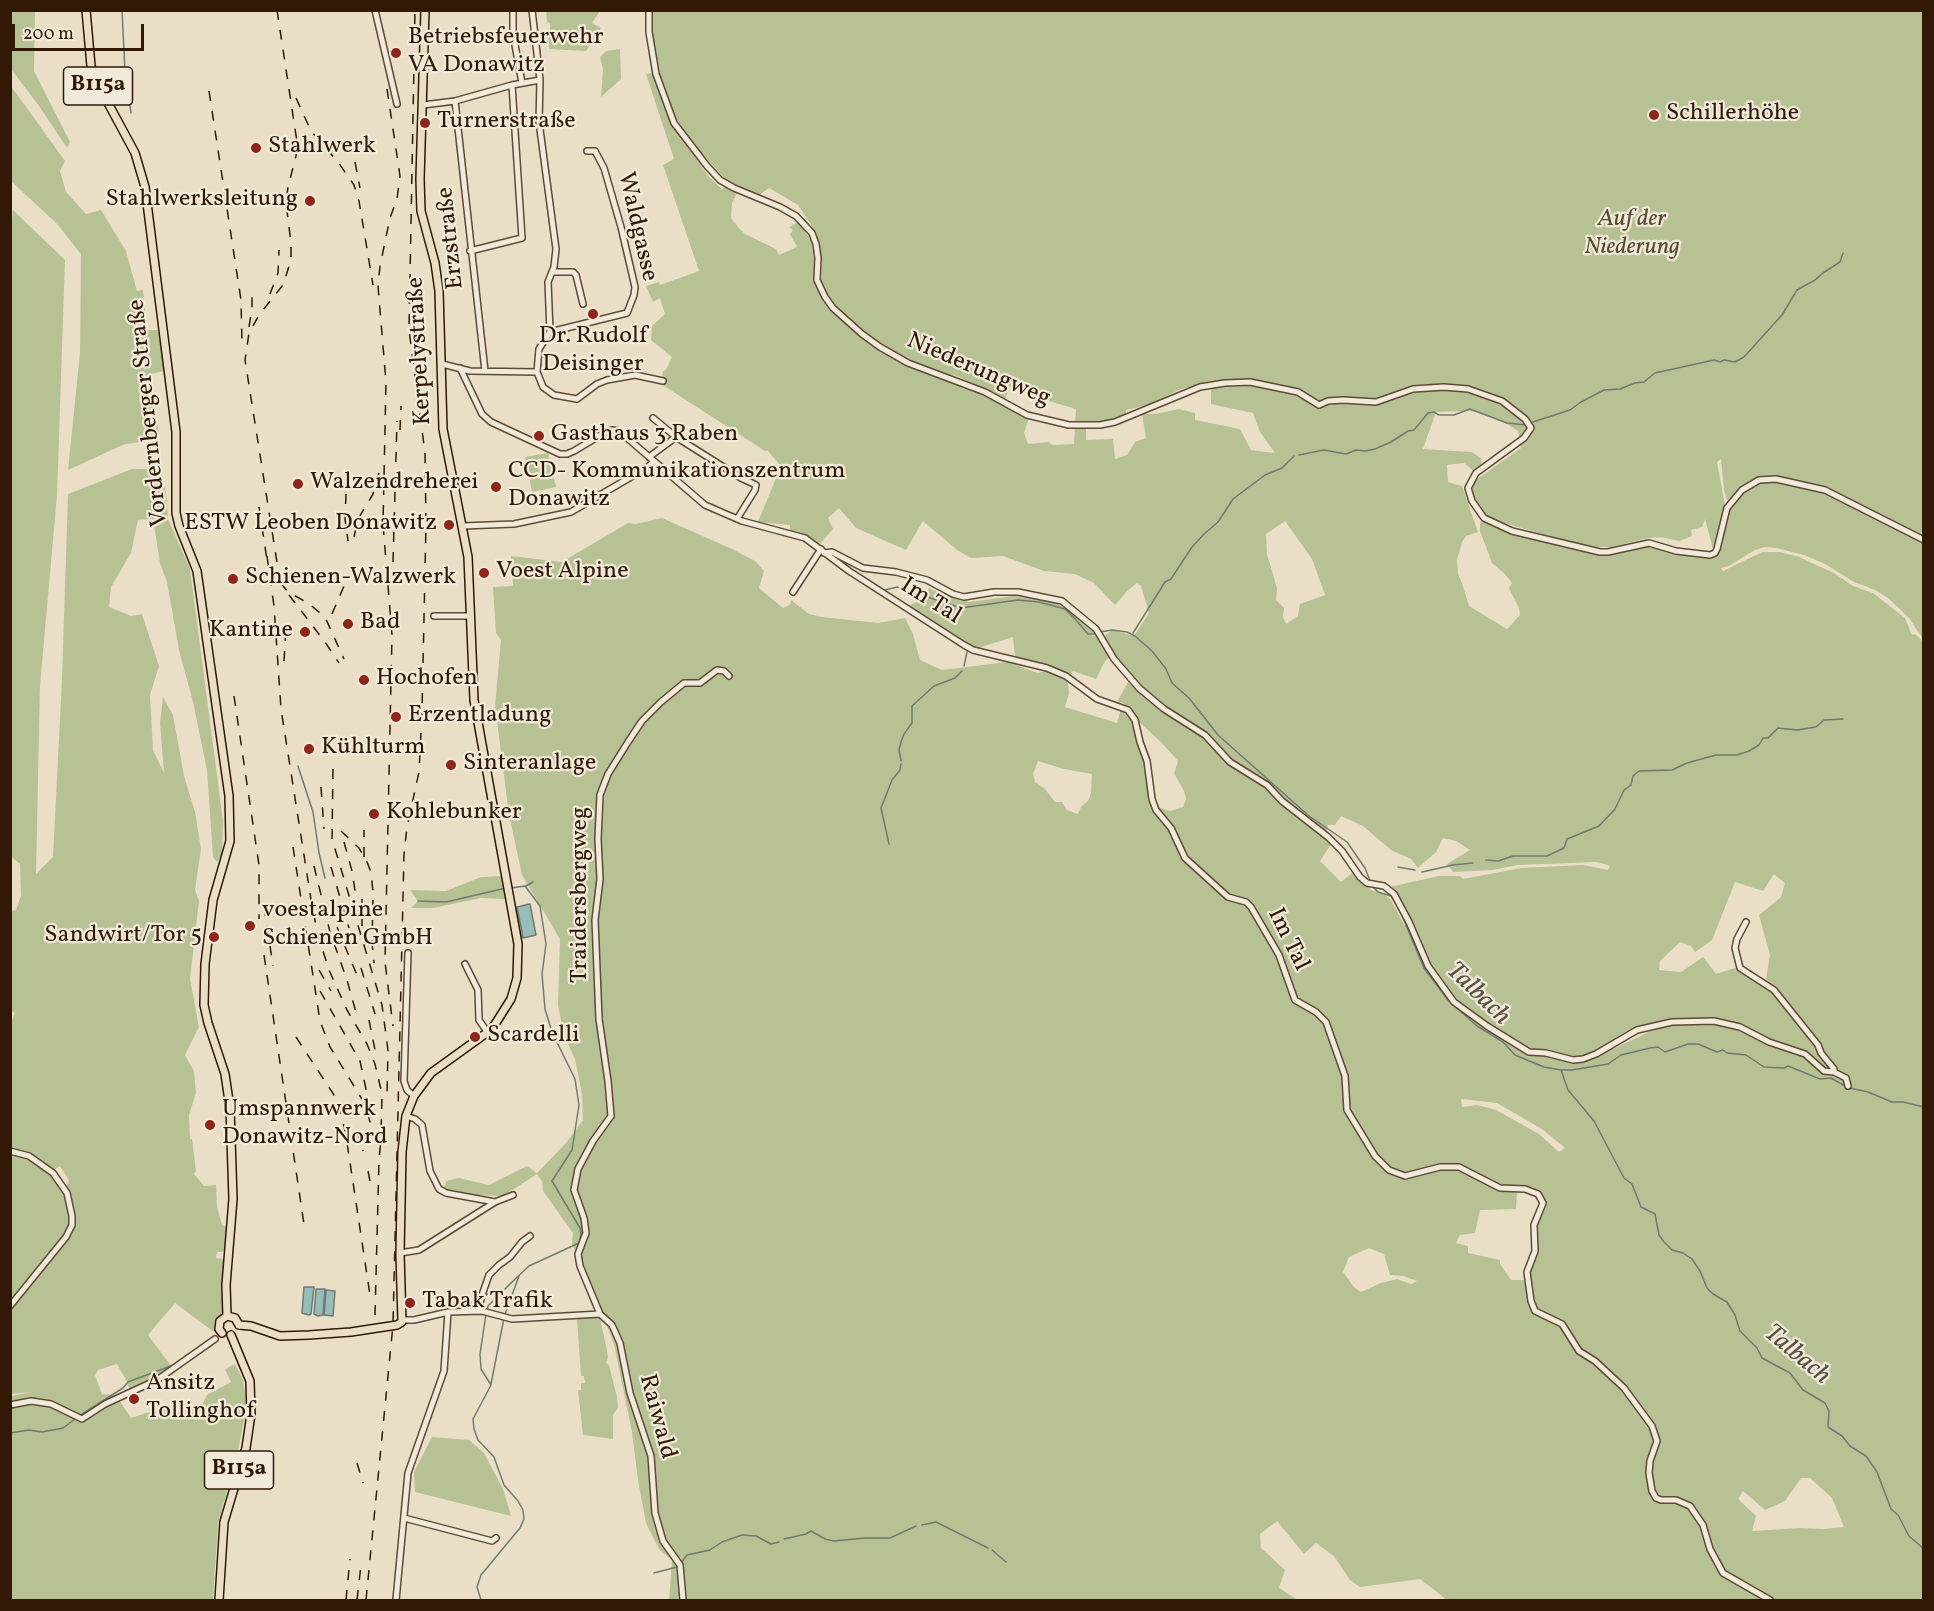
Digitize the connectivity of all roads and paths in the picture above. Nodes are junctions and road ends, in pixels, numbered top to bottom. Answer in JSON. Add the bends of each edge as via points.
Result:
{"nodes":[{"id":1,"x":86,"y":10,"type":"edge"},
{"id":2,"x":375,"y":10,"type":"edge"},
{"id":3,"x":425,"y":10,"type":"edge"},
{"id":4,"x":513,"y":10,"type":"edge"},
{"id":5,"x":532,"y":10,"type":"edge"},
{"id":6,"x":649,"y":10,"type":"edge"},
{"id":7,"x":540,"y":80,"type":"junction"},
{"id":8,"x":522,"y":83,"type":"junction"},
{"id":9,"x":512,"y":85,"type":"junction"},
{"id":10,"x":455,"y":101,"type":"junction"},
{"id":11,"x":397,"y":104,"type":"dead end"},
{"id":12,"x":423,"y":105,"type":"junction"},
{"id":13,"x":587,"y":150,"type":"dead end"},
{"id":14,"x":470,"y":251,"type":"junction"},
{"id":15,"x":552,"y":272,"type":"junction"},
{"id":16,"x":583,"y":304,"type":"dead end"},
{"id":17,"x":550,"y":332,"type":"junction"},
{"id":18,"x":442,"y":364,"type":"junction"},
{"id":19,"x":460,"y":368,"type":"junction"},
{"id":20,"x":485,"y":371,"type":"junction"},
{"id":21,"x":537,"y":372,"type":"junction"},
{"id":22,"x":663,"y":381,"type":"dead end"},
{"id":23,"x":653,"y":418,"type":"dead end"},
{"id":24,"x":676,"y":437,"type":"junction"},
{"id":25,"x":651,"y":459,"type":"junction"},
{"id":26,"x":737,"y":519,"type":"junction"},
{"id":27,"x":463,"y":526,"type":"junction"},
{"id":28,"x":1923,"y":540,"type":"edge"},
{"id":29,"x":822,"y":551,"type":"junction"},
{"id":30,"x":793,"y":592,"type":"dead end"},
{"id":31,"x":434,"y":616,"type":"dead end"},
{"id":32,"x":470,"y":616,"type":"junction"},
{"id":33,"x":729,"y":676,"type":"dead end"},
{"id":34,"x":1746,"y":922,"type":"dead end"},
{"id":35,"x":408,"y":953,"type":"dead end"},
{"id":36,"x":465,"y":964,"type":"dead end"},
{"id":37,"x":488,"y":1033,"type":"junction"},
{"id":38,"x":1834,"y":1072,"type":"junction"},
{"id":39,"x":608,"y":1081,"type":"joint"},
{"id":40,"x":1848,"y":1086,"type":"dead end"},
{"id":41,"x":414,"y":1096,"type":"junction"},
{"id":42,"x":406,"y":1116,"type":"junction"},
{"id":43,"x":10,"y":1151,"type":"edge"},
{"id":44,"x":513,"y":1195,"type":"dead end"},
{"id":45,"x":495,"y":1202,"type":"junction"},
{"id":46,"x":530,"y":1236,"type":"dead end"},
{"id":47,"x":400,"y":1253,"type":"junction"},
{"id":48,"x":10,"y":1306,"type":"edge"},
{"id":49,"x":480,"y":1311,"type":"junction"},
{"id":50,"x":448,"y":1312,"type":"junction"},
{"id":51,"x":600,"y":1314,"type":"junction"},
{"id":52,"x":227,"y":1316,"type":"junction"},
{"id":53,"x":403,"y":1320,"type":"junction"},
{"id":54,"x":238,"y":1325,"type":"junction"},
{"id":55,"x":222,"y":1333,"type":"junction"},
{"id":56,"x":231,"y":1335,"type":"junction"},
{"id":57,"x":215,"y":1339,"type":"joint"},
{"id":58,"x":10,"y":1405,"type":"edge"},
{"id":59,"x":404,"y":1518,"type":"junction"},
{"id":60,"x":495,"y":1538,"type":"dead end"},
{"id":61,"x":396,"y":1599,"type":"edge"},
{"id":62,"x":219,"y":1600,"type":"edge"},
{"id":63,"x":404,"y":1600,"type":"edge"},
{"id":64,"x":682,"y":1600,"type":"edge"},
{"id":65,"x":1770,"y":1600,"type":"edge"}],
"edges":[{"from":1,"to":52,"type":"main road","name":"Vordernberger Straße","number":"B115a","via":[[94,77],[135,153],[145,187],[177,443],[176,513],[197,571],[229,796],[231,841],[213,900],[204,1005],[225,1074],[230,1108],[233,1199]]},
{"from":2,"to":11,"type":"street"},
{"from":3,"to":12,"type":"main road","name":"Kerpelystraße"},
{"from":4,"to":8,"type":"street"},
{"from":5,"to":7,"type":"street"},
{"from":6,"to":28,"type":"street","name":"Niederungweg","via":[[656,74],[674,123],[720,180],[780,207],[812,233],[818,258],[817,280],[833,308],[880,347],[923,370],[985,392],[1027,415],[1070,425],[1114,422],[1200,387],[1225,383],[1250,382],[1298,392],[1319,405],[1343,400],[1376,402],[1413,389],[1468,389],[1502,401],[1531,428],[1524,438],[1476,473],[1468,488],[1481,515],[1499,526],[1600,552],[1649,543],[1677,552],[1710,555],[1717,549],[1726,505],[1759,480],[1776,479],[1825,490]]},
{"from":7,"to":8,"type":"street"},
{"from":7,"to":15,"type":"street","via":[[539,122],[556,249]]},
{"from":8,"to":9,"type":"street"},
{"from":9,"to":10,"type":"street"},
{"from":9,"to":14,"type":"street","via":[[522,238]]},
{"from":10,"to":12,"type":"street"},
{"from":10,"to":14,"type":"street","name":"Erzstraße"},
{"from":12,"to":18,"type":"main road","name":"Kerpelystraße","via":[[421,211],[439,291]]},
{"from":13,"to":17,"type":"street","name":"Waldgasse","via":[[595,151],[604,168],[634,295],[627,313]]},
{"from":14,"to":20,"type":"street","name":"Erzstraße"},
{"from":15,"to":16,"type":"street","via":[[576,275]]},
{"from":15,"to":17,"type":"street","via":[[547,291]]},
{"from":17,"to":21,"type":"street","via":[[538,349]]},
{"from":18,"to":19,"type":"street"},
{"from":18,"to":27,"type":"main road","name":"Kerpelystraße","via":[[443,429]]},
{"from":19,"to":20,"type":"street"},
{"from":19,"to":25,"type":"street","name":"Im Tal","via":[[482,414],[491,422],[560,454],[619,430]]},
{"from":20,"to":21,"type":"street"},
{"from":21,"to":22,"type":"street","via":[[543,387],[554,395],[577,399],[607,380],[635,375]]},
{"from":23,"to":24,"type":"street"},
{"from":24,"to":25,"type":"street"},
{"from":24,"to":26,"type":"street","via":[[756,485]]},
{"from":25,"to":26,"type":"street","name":"Im Tal","via":[[705,505]]},
{"from":25,"to":27,"type":"street","via":[[648,467],[572,512],[514,524]]},
{"from":26,"to":29,"type":"street","name":"Im Tal","via":[[805,538]]},
{"from":27,"to":32,"type":"main road","name":"Kerpelystraße"},
{"from":29,"to":30,"type":"street"},
{"from":29,"to":38,"type":"street","name":"Im Tal","via":[[863,568],[927,580],[964,597],[1018,592],[1062,601],[1096,629],[1114,659],[1139,688],[1205,735],[1230,762],[1267,785],[1328,837],[1367,883],[1394,894],[1428,966],[1454,1002],[1529,1052],[1583,1059],[1637,1030],[1672,1022],[1708,1021],[1747,1030],[1805,1054],[1827,1073]]},
{"from":29,"to":65,"type":"street","name":"Im Tal","via":[[964,645],[1047,668],[1066,676],[1097,699],[1128,710],[1135,720],[1147,761],[1156,810],[1171,828],[1185,858],[1228,897],[1251,907],[1279,955],[1295,1000],[1326,1022],[1346,1076],[1347,1110],[1375,1156],[1389,1170],[1405,1176],[1440,1167],[1460,1167],[1491,1185],[1538,1194],[1543,1203],[1534,1225],[1535,1251],[1527,1278],[1535,1311],[1562,1324],[1579,1351],[1624,1388],[1655,1431],[1657,1441],[1649,1473],[1656,1498],[1690,1506],[1703,1525],[1723,1573]]},
{"from":31,"to":32,"type":"street"},
{"from":32,"to":37,"type":"main road","name":"Kerpelystraße","via":[[474,700],[518,944],[517,978],[507,1007]]},
{"from":33,"to":39,"type":"street","name":"Traidersbergweg","via":[[724,670],[717,670],[700,683],[684,683],[661,702],[628,742],[600,795],[600,879],[595,920],[599,1019]]},
{"from":34,"to":38,"type":"street","via":[[1735,948],[1740,968],[1774,990],[1818,1045]]},
{"from":35,"to":41,"type":"street","via":[[404,1081]]},
{"from":36,"to":37,"type":"street","via":[[478,990],[479,1020]]},
{"from":37,"to":41,"type":"main road","name":"Kerpelystraße","via":[[438,1068]]},
{"from":38,"to":40,"type":"street","via":[[1846,1078]]},
{"from":39,"to":51,"type":"street","name":"Raiwald","via":[[611,1116],[578,1169],[574,1190],[586,1233],[578,1254],[580,1266]]},
{"from":41,"to":42,"type":"main road","name":"Kerpelystraße"},
{"from":42,"to":45,"type":"street","via":[[422,1125],[430,1171],[439,1189]]},
{"from":42,"to":47,"type":"main road","name":"Kerpelystraße"},
{"from":43,"to":48,"type":"street","via":[[29,1156],[53,1173],[67,1192],[72,1224],[66,1237]]},
{"from":44,"to":45,"type":"street"},
{"from":45,"to":47,"type":"street","via":[[419,1250]]},
{"from":46,"to":49,"type":"street","via":[[489,1275]]},
{"from":47,"to":53,"type":"main road","name":"Kerpelystraße"},
{"from":49,"to":50,"type":"street"},
{"from":49,"to":51,"type":"street","via":[[512,1319]]},
{"from":50,"to":53,"type":"street"},
{"from":50,"to":59,"type":"street","via":[[444,1371],[410,1466]]},
{"from":51,"to":64,"type":"street","name":"Raiwald","via":[[612,1325],[620,1343],[630,1393],[651,1456],[655,1513],[663,1540],[680,1565]]},
{"from":52,"to":54,"type":"main road","via":[[235,1318]]},
{"from":52,"to":55,"type":"main road","via":[[220,1321]]},
{"from":53,"to":54,"type":"main road","via":[[397,1325],[280,1336]]},
{"from":54,"to":56,"type":"main road"},
{"from":55,"to":56,"type":"main road"},
{"from":55,"to":57,"type":"main road"},
{"from":56,"to":62,"type":"main road","number":"B115a","via":[[250,1381],[251,1414],[246,1448],[224,1522]]},
{"from":57,"to":58,"type":"street","via":[[157,1380],[82,1419],[39,1401]]},
{"from":59,"to":60,"type":"street","via":[[492,1541]]},
{"from":59,"to":61,"type":"street"},
{"from":61,"to":63,"type":"street"}]}
